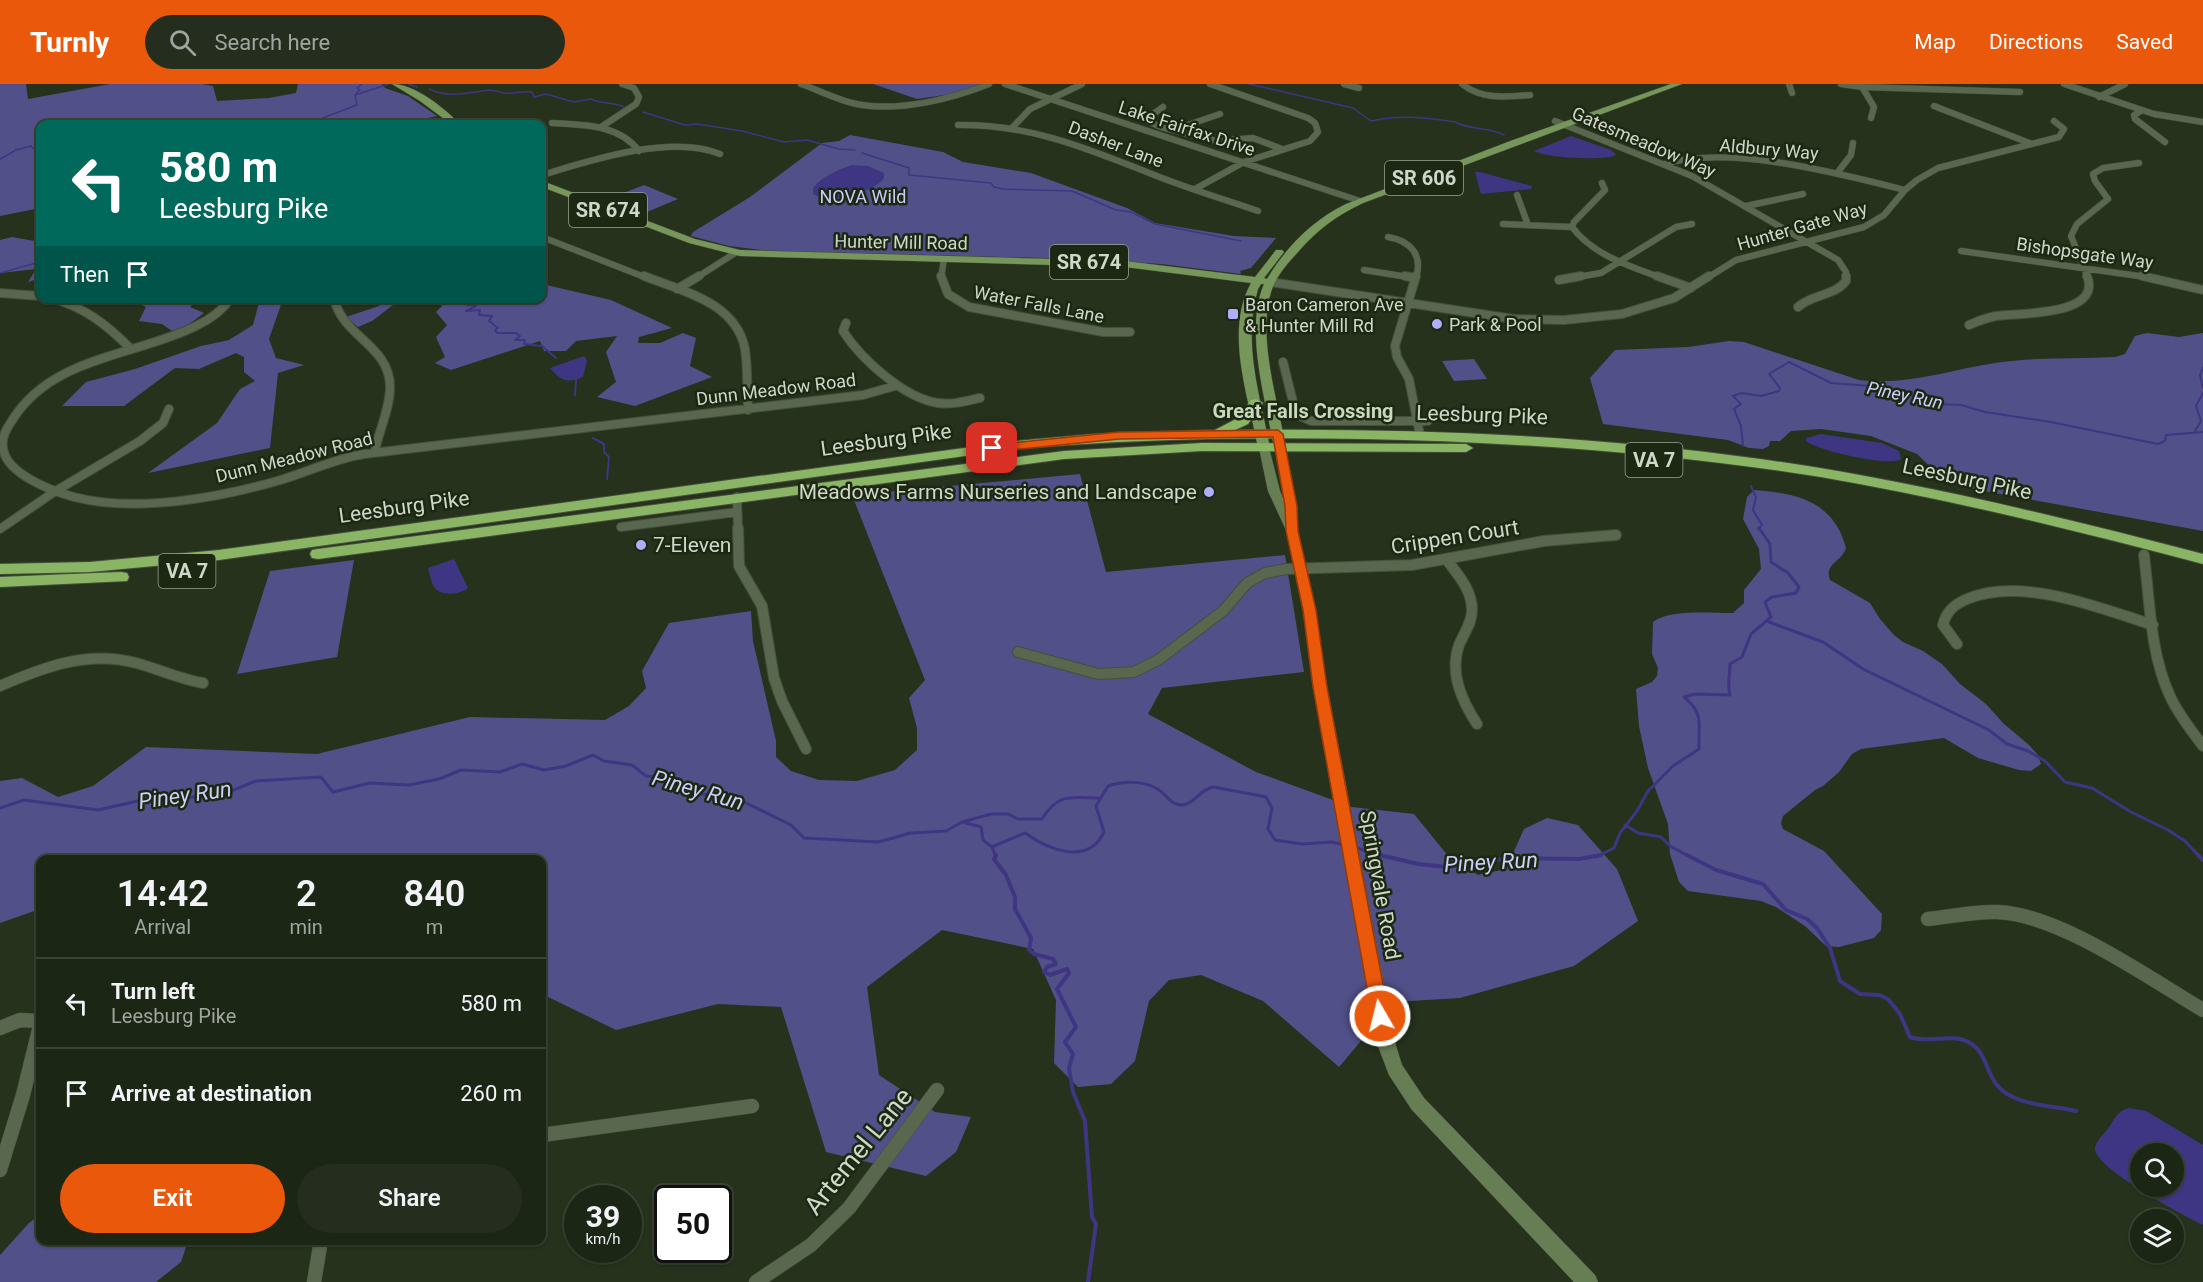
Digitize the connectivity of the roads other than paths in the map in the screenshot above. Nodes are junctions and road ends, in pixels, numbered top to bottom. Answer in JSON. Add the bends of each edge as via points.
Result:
{"nodes":[{"id":1,"x":393,"y":84,"type":"edge"},
{"id":2,"x":622,"y":84,"type":"edge"},
{"id":3,"x":801,"y":84,"type":"edge"},
{"id":4,"x":989,"y":84,"type":"edge"},
{"id":5,"x":1005,"y":84,"type":"edge"},
{"id":6,"x":1082,"y":84,"type":"edge"},
{"id":7,"x":1203,"y":84,"type":"edge"},
{"id":8,"x":1210,"y":84,"type":"edge"},
{"id":9,"x":1344,"y":84,"type":"edge"},
{"id":10,"x":1462,"y":84,"type":"edge"},
{"id":11,"x":1659,"y":84,"type":"edge"},
{"id":12,"x":1678,"y":84,"type":"edge"},
{"id":13,"x":1789,"y":84,"type":"edge"},
{"id":14,"x":1841,"y":84,"type":"edge"},
{"id":15,"x":2064,"y":84,"type":"edge"},
{"id":16,"x":2125,"y":84,"type":"edge"},
{"id":17,"x":1862,"y":87,"type":"junction"},
{"id":18,"x":1359,"y":88,"type":"dead end"},
{"id":19,"x":2020,"y":92,"type":"dead end"},
{"id":20,"x":1792,"y":93,"type":"dead end"},
{"id":21,"x":1530,"y":95,"type":"dead end"},
{"id":22,"x":2098,"y":97,"type":"junction"},
{"id":23,"x":1052,"y":99,"type":"junction"},
{"id":24,"x":1934,"y":106,"type":"dead end"},
{"id":25,"x":1163,"y":108,"type":"dead end"},
{"id":26,"x":1291,"y":111,"type":"junction"},
{"id":27,"x":2141,"y":111,"type":"junction"},
{"id":28,"x":1220,"y":114,"type":"dead end"},
{"id":29,"x":1283,"y":115,"type":"junction"},
{"id":30,"x":1871,"y":118,"type":"dead end"},
{"id":31,"x":451,"y":120,"type":"edge"},
{"id":32,"x":2054,"y":121,"type":"dead end"},
{"id":33,"x":2203,"y":122,"type":"edge"},
{"id":34,"x":552,"y":123,"type":"dead end"},
{"id":35,"x":1560,"y":123,"type":"junction"},
{"id":36,"x":958,"y":125,"type":"dead end"},
{"id":37,"x":601,"y":127,"type":"junction"},
{"id":38,"x":1011,"y":129,"type":"junction"},
{"id":39,"x":1176,"y":129,"type":"junction"},
{"id":40,"x":1260,"y":132,"type":"dead end"},
{"id":41,"x":1253,"y":138,"type":"junction"},
{"id":42,"x":2165,"y":142,"type":"dead end"},
{"id":43,"x":1853,"y":143,"type":"dead end"},
{"id":44,"x":2032,"y":144,"type":"junction"},
{"id":45,"x":1282,"y":149,"type":"junction"},
{"id":46,"x":639,"y":151,"type":"junction"},
{"id":47,"x":720,"y":154,"type":"dead end"},
{"id":48,"x":1244,"y":162,"type":"junction"},
{"id":49,"x":1665,"y":164,"type":"junction"},
{"id":50,"x":2139,"y":164,"type":"dead end"},
{"id":51,"x":1838,"y":172,"type":"junction"},
{"id":52,"x":546,"y":174,"type":"edge"},
{"id":53,"x":1602,"y":183,"type":"dead end"},
{"id":54,"x":546,"y":186,"type":"edge"},
{"id":55,"x":1195,"y":189,"type":"junction"},
{"id":56,"x":1905,"y":190,"type":"junction"},
{"id":57,"x":1803,"y":194,"type":"dead end"},
{"id":58,"x":1517,"y":195,"type":"dead end"},
{"id":59,"x":1355,"y":200,"type":"junction"},
{"id":60,"x":1746,"y":206,"type":"junction"},
{"id":61,"x":1258,"y":211,"type":"dead end"},
{"id":62,"x":1503,"y":224,"type":"dead end"},
{"id":63,"x":1692,"y":224,"type":"dead end"},
{"id":64,"x":1528,"y":225,"type":"junction"},
{"id":65,"x":1572,"y":227,"type":"junction"},
{"id":66,"x":1388,"y":237,"type":"dead end"},
{"id":67,"x":546,"y":239,"type":"edge"},
{"id":68,"x":1808,"y":241,"type":"junction"},
{"id":69,"x":1961,"y":251,"type":"dead end"},
{"id":70,"x":735,"y":252,"type":"junction"},
{"id":71,"x":944,"y":259,"type":"junction"},
{"id":72,"x":1621,"y":261,"type":"junction"},
{"id":73,"x":2082,"y":267,"type":"junction"},
{"id":74,"x":1364,"y":270,"type":"dead end"},
{"id":75,"x":1415,"y":278,"type":"junction"},
{"id":76,"x":1559,"y":280,"type":"dead end"},
{"id":77,"x":1264,"y":281,"type":"junction"},
{"id":78,"x":1691,"y":288,"type":"junction"},
{"id":79,"x":677,"y":289,"type":"junction"},
{"id":80,"x":2203,"y":290,"type":"edge"},
{"id":81,"x":0,"y":293,"type":"edge"},
{"id":82,"x":36,"y":296,"type":"edge"},
{"id":83,"x":67,"y":303,"type":"edge"},
{"id":84,"x":227,"y":303,"type":"edge"},
{"id":85,"x":335,"y":303,"type":"edge"},
{"id":86,"x":1407,"y":304,"type":"junction"},
{"id":87,"x":1798,"y":307,"type":"dead end"},
{"id":88,"x":846,"y":322,"type":"dead end"},
{"id":89,"x":1969,"y":325,"type":"dead end"},
{"id":90,"x":1130,"y":332,"type":"dead end"},
{"id":91,"x":130,"y":348,"type":"junction"},
{"id":92,"x":1283,"y":362,"type":"dead end"},
{"id":93,"x":895,"y":386,"type":"junction"},
{"id":94,"x":980,"y":398,"type":"dead end"},
{"id":95,"x":1256,"y":403,"type":"junction"},
{"id":96,"x":169,"y":409,"type":"dead end"},
{"id":97,"x":748,"y":410,"type":"junction"},
{"id":98,"x":1428,"y":421,"type":"dead end"},
{"id":99,"x":1418,"y":428,"type":"junction"},
{"id":100,"x":1209,"y":433,"type":"junction"},
{"id":101,"x":1271,"y":441,"type":"junction"},
{"id":102,"x":375,"y":451,"type":"junction"},
{"id":103,"x":54,"y":492,"type":"junction"},
{"id":104,"x":737,"y":504,"type":"junction"},
{"id":105,"x":621,"y":527,"type":"dead end"},
{"id":106,"x":0,"y":529,"type":"edge"},
{"id":107,"x":1616,"y":535,"type":"dead end"},
{"id":108,"x":2144,"y":555,"type":"junction"},
{"id":109,"x":2203,"y":559,"type":"edge"},
{"id":110,"x":1447,"y":560,"type":"junction"},
{"id":111,"x":1300,"y":568,"type":"junction"},
{"id":112,"x":0,"y":569,"type":"edge"},
{"id":113,"x":2203,"y":570,"type":"edge"},
{"id":114,"x":0,"y":582,"type":"edge"},
{"id":115,"x":2153,"y":625,"type":"junction"},
{"id":116,"x":1956,"y":644,"type":"dead end"},
{"id":117,"x":1018,"y":652,"type":"dead end"},
{"id":118,"x":203,"y":683,"type":"dead end"},
{"id":119,"x":0,"y":686,"type":"edge"},
{"id":120,"x":1477,"y":724,"type":"dead end"},
{"id":121,"x":2203,"y":746,"type":"edge"},
{"id":122,"x":806,"y":749,"type":"dead end"},
{"id":123,"x":1928,"y":919,"type":"dead end"},
{"id":124,"x":2203,"y":1010,"type":"edge"},
{"id":125,"x":36,"y":1020,"type":"edge"},
{"id":126,"x":0,"y":1028,"type":"edge"},
{"id":127,"x":36,"y":1042,"type":"edge"},
{"id":128,"x":937,"y":1090,"type":"dead end"},
{"id":129,"x":752,"y":1106,"type":"dead end"},
{"id":130,"x":546,"y":1134,"type":"edge"},
{"id":131,"x":0,"y":1170,"type":"edge"},
{"id":132,"x":320,"y":1245,"type":"edge"},
{"id":133,"x":314,"y":1282,"type":"edge"},
{"id":134,"x":756,"y":1282,"type":"edge"},
{"id":135,"x":1588,"y":1282,"type":"edge"}],
"edges":[{"from":1,"to":31,"type":"main road","via":[[415,94]]},
{"from":2,"to":37,"type":"street","via":[[634,88],[639,97],[636,104]]},
{"from":3,"to":4,"type":"street","via":[[848,101],[878,106],[958,95]]},
{"from":5,"to":23,"type":"street","name":"Lake Fairfax Drive"},
{"from":6,"to":23,"type":"street"},
{"from":7,"to":29,"type":"street","via":[[1215,92]]},
{"from":8,"to":26,"type":"street"},
{"from":9,"to":18,"type":"street"},
{"from":10,"to":21,"type":"street","via":[[1487,95]]},
{"from":11,"to":35,"type":"main road","number":"SR 606"},
{"from":12,"to":35,"type":"main road","number":"SR 606"},
{"from":13,"to":20,"type":"street"},
{"from":14,"to":17,"type":"street"},
{"from":15,"to":22,"type":"street"},
{"from":16,"to":22,"type":"street"},
{"from":17,"to":19,"type":"street"},
{"from":17,"to":30,"type":"street","via":[[1874,107]]},
{"from":22,"to":27,"type":"street"},
{"from":23,"to":38,"type":"street","via":[[1030,109]]},
{"from":23,"to":48,"type":"street","name":"Lake Fairfax Drive"},
{"from":24,"to":44,"type":"street"},
{"from":25,"to":39,"type":"street","via":[[1145,120]]},
{"from":26,"to":29,"type":"street"},
{"from":26,"to":45,"type":"street","via":[[1313,121],[1318,132],[1310,141]]},
{"from":27,"to":33,"type":"street"},
{"from":27,"to":42,"type":"street","via":[[2134,115],[2135,119]]},
{"from":28,"to":39,"type":"street"},
{"from":29,"to":45,"type":"street","via":[[1303,122],[1310,131],[1307,137]]},
{"from":32,"to":44,"type":"street","name":"Hunter Gate Way","via":[[2064,129],[2063,133],[2050,141]]},
{"from":34,"to":37,"type":"street"},
{"from":35,"to":49,"type":"street","name":"Gatesmeadow Way"},
{"from":35,"to":59,"type":"main road","number":"SR 606"},
{"from":36,"to":38,"type":"street","name":"Dasher Lane"},
{"from":37,"to":46,"type":"street","via":[[631,141]]},
{"from":38,"to":55,"type":"street","name":"Dasher Lane","via":[[1069,140]]},
{"from":39,"to":41,"type":"street","via":[[1216,141]]},
{"from":40,"to":41,"type":"street"},
{"from":41,"to":45,"type":"street"},
{"from":43,"to":51,"type":"street","via":[[1851,155]]},
{"from":44,"to":56,"type":"street","name":"Hunter Gate Way","via":[[1953,162],[1926,174]]},
{"from":45,"to":48,"type":"street"},
{"from":46,"to":47,"type":"street","via":[[694,147]]},
{"from":46,"to":52,"type":"street"},
{"from":48,"to":55,"type":"street"},
{"from":48,"to":59,"type":"street","name":"Lake Fairfax Drive"},
{"from":49,"to":51,"type":"street","name":"Aldbury Way","via":[[1693,159],[1754,159]]},
{"from":49,"to":60,"type":"street","name":"Gatesmeadow Way"},
{"from":50,"to":73,"type":"street","via":[[2103,168],[2093,174],[2108,199],[2078,221],[2072,231]]},
{"from":51,"to":56,"type":"street","name":"Aldbury Way"},
{"from":53,"to":65,"type":"street","via":[[1605,190],[1577,216]]},
{"from":54,"to":70,"type":"main road","name":"Hunter Mill Road","number":"SR 674","via":[[692,241]]},
{"from":55,"to":61,"type":"street","name":"Dasher Lane"},
{"from":56,"to":68,"type":"street","name":"Hunter Gate Way","via":[[1878,220]]},
{"from":57,"to":60,"type":"street"},
{"from":58,"to":64,"type":"street"},
{"from":59,"to":77,"type":"main road","number":"SR 606","via":[[1312,228]]},
{"from":60,"to":68,"type":"street","name":"Gatesmeadow Way"},
{"from":62,"to":64,"type":"street"},
{"from":63,"to":72,"type":"street","via":[[1676,227]]},
{"from":64,"to":65,"type":"street"},
{"from":65,"to":72,"type":"street","via":[[1587,246]]},
{"from":66,"to":75,"type":"street","via":[[1405,241],[1417,254],[1420,264]]},
{"from":67,"to":79,"type":"street"},
{"from":68,"to":78,"type":"street","name":"Hunter Gate Way","via":[[1736,260]]},
{"from":68,"to":87,"type":"street","name":"Gatesmeadow Way","via":[[1838,260],[1846,278],[1838,289],[1808,299]]},
{"from":69,"to":73,"type":"street","name":"Bishopsgate Way"},
{"from":70,"to":71,"type":"main road","name":"Hunter Mill Road","number":"SR 674"},
{"from":70,"to":79,"type":"street"},
{"from":71,"to":77,"type":"main road","name":"Hunter Mill Road","number":"SR 674","via":[[1132,265]]},
{"from":71,"to":90,"type":"street","name":"Water Falls Lane","via":[[941,285],[954,300],[969,307],[1103,332]]},
{"from":72,"to":76,"type":"street","via":[[1593,276]]},
{"from":72,"to":78,"type":"street"},
{"from":73,"to":80,"type":"street","name":"Bishopsgate Way"},
{"from":73,"to":89,"type":"street","via":[[2090,290],[2080,303],[1982,318]]},
{"from":74,"to":75,"type":"street"},
{"from":75,"to":86,"type":"street"},
{"from":77,"to":86,"type":"street","name":"Hunter Gate Way"},
{"from":77,"to":95,"type":"main road","number":"SR 606","via":[[1246,310],[1244,332]]},
{"from":77,"to":101,"type":"main road","number":"SR 606","via":[[1262,335]]},
{"from":78,"to":86,"type":"street","name":"Hunter Gate Way","via":[[1637,311],[1564,320],[1499,318]]},
{"from":79,"to":97,"type":"street","via":[[721,309],[739,327],[744,343]]},
{"from":81,"to":82,"type":"street"},
{"from":83,"to":91,"type":"street","via":[[99,317]]},
{"from":84,"to":91,"type":"street","name":"Dunn Meadow Road","via":[[202,323]]},
{"from":85,"to":102,"type":"street","via":[[344,324],[373,347],[387,368],[388,403]]},
{"from":86,"to":99,"type":"street","via":[[1395,346],[1409,379]]},
{"from":88,"to":93,"type":"street","via":[[843,331],[847,337]]},
{"from":91,"to":103,"type":"street","name":"Dunn Meadow Road","via":[[60,379],[32,397],[10,420],[2,440],[5,457],[17,471]]},
{"from":92,"to":99,"type":"street","via":[[1296,414],[1301,418]]},
{"from":93,"to":94,"type":"street","via":[[922,399],[945,404]]},
{"from":93,"to":97,"type":"street","name":"Dunn Meadow Road","via":[[863,395]]},
{"from":95,"to":100,"type":"highway","via":[[1243,421]]},
{"from":95,"to":101,"type":"main road","number":"SR 606"},
{"from":96,"to":103,"type":"street","via":[[163,423],[140,441]]},
{"from":97,"to":102,"type":"street","name":"Dunn Meadow Road"},
{"from":98,"to":99,"type":"street"},
{"from":99,"to":101,"type":"highway","name":"Leesburg Pike","number":"VA 7"},
{"from":99,"to":109,"type":"highway","name":"Leesburg Pike","number":"VA 7","via":[[1772,465],[2019,512]]},
{"from":100,"to":101,"type":"highway","name":"Leesburg Pike","number":"VA 7"},
{"from":100,"to":112,"type":"highway","name":"Leesburg Pike","number":"VA 7","via":[[1119,435],[1015,445],[219,555],[128,564]]},
{"from":101,"to":104,"type":"highway","name":"Leesburg Pike","number":"VA 7","via":[[1064,455]]},
{"from":101,"to":108,"type":"highway","name":"Leesburg Pike","number":"VA 7","via":[[1528,449],[1713,466],[1932,504]]},
{"from":101,"to":111,"type":"main road","name":"Springvale Road","via":[[1275,491],[1292,531]]},
{"from":102,"to":103,"type":"street","name":"Dunn Meadow Road","via":[[265,485],[178,500],[103,501]]},
{"from":103,"to":106,"type":"street"},
{"from":104,"to":105,"type":"street"},
{"from":104,"to":114,"type":"highway","name":"Leesburg Pike","number":"VA 7","via":[[192,570]]},
{"from":104,"to":122,"type":"street","via":[[740,566],[759,597],[774,678]]},
{"from":107,"to":110,"type":"street","name":"Crippen Court","via":[[1544,541]]},
{"from":108,"to":113,"type":"highway","name":"Leesburg Pike","number":"VA 7"},
{"from":108,"to":115,"type":"street"},
{"from":110,"to":111,"type":"street","name":"Crippen Court","via":[[1386,567]]},
{"from":110,"to":120,"type":"street","via":[[1471,601],[1470,619],[1455,670],[1461,697]]},
{"from":111,"to":117,"type":"street","name":"Crippen Court","via":[[1275,570],[1254,578],[1223,611],[1158,660],[1134,672],[1098,674]]},
{"from":111,"to":135,"type":"main road","name":"Springvale Road","via":[[1387,1046],[1400,1078],[1418,1104]]},
{"from":115,"to":116,"type":"street","via":[[2053,597],[1996,592],[1960,602],[1946,615],[1943,625]]},
{"from":115,"to":121,"type":"street","via":[[2165,687]]},
{"from":118,"to":119,"type":"street","via":[[102,657],[58,664]]},
{"from":123,"to":124,"type":"street","via":[[1997,912],[2050,924]]},
{"from":125,"to":126,"type":"street"},
{"from":127,"to":131,"type":"street"},
{"from":128,"to":134,"type":"street","name":"Artemel Lane","via":[[849,1208],[811,1245]]},
{"from":129,"to":130,"type":"street"},
{"from":132,"to":133,"type":"street"}]}
